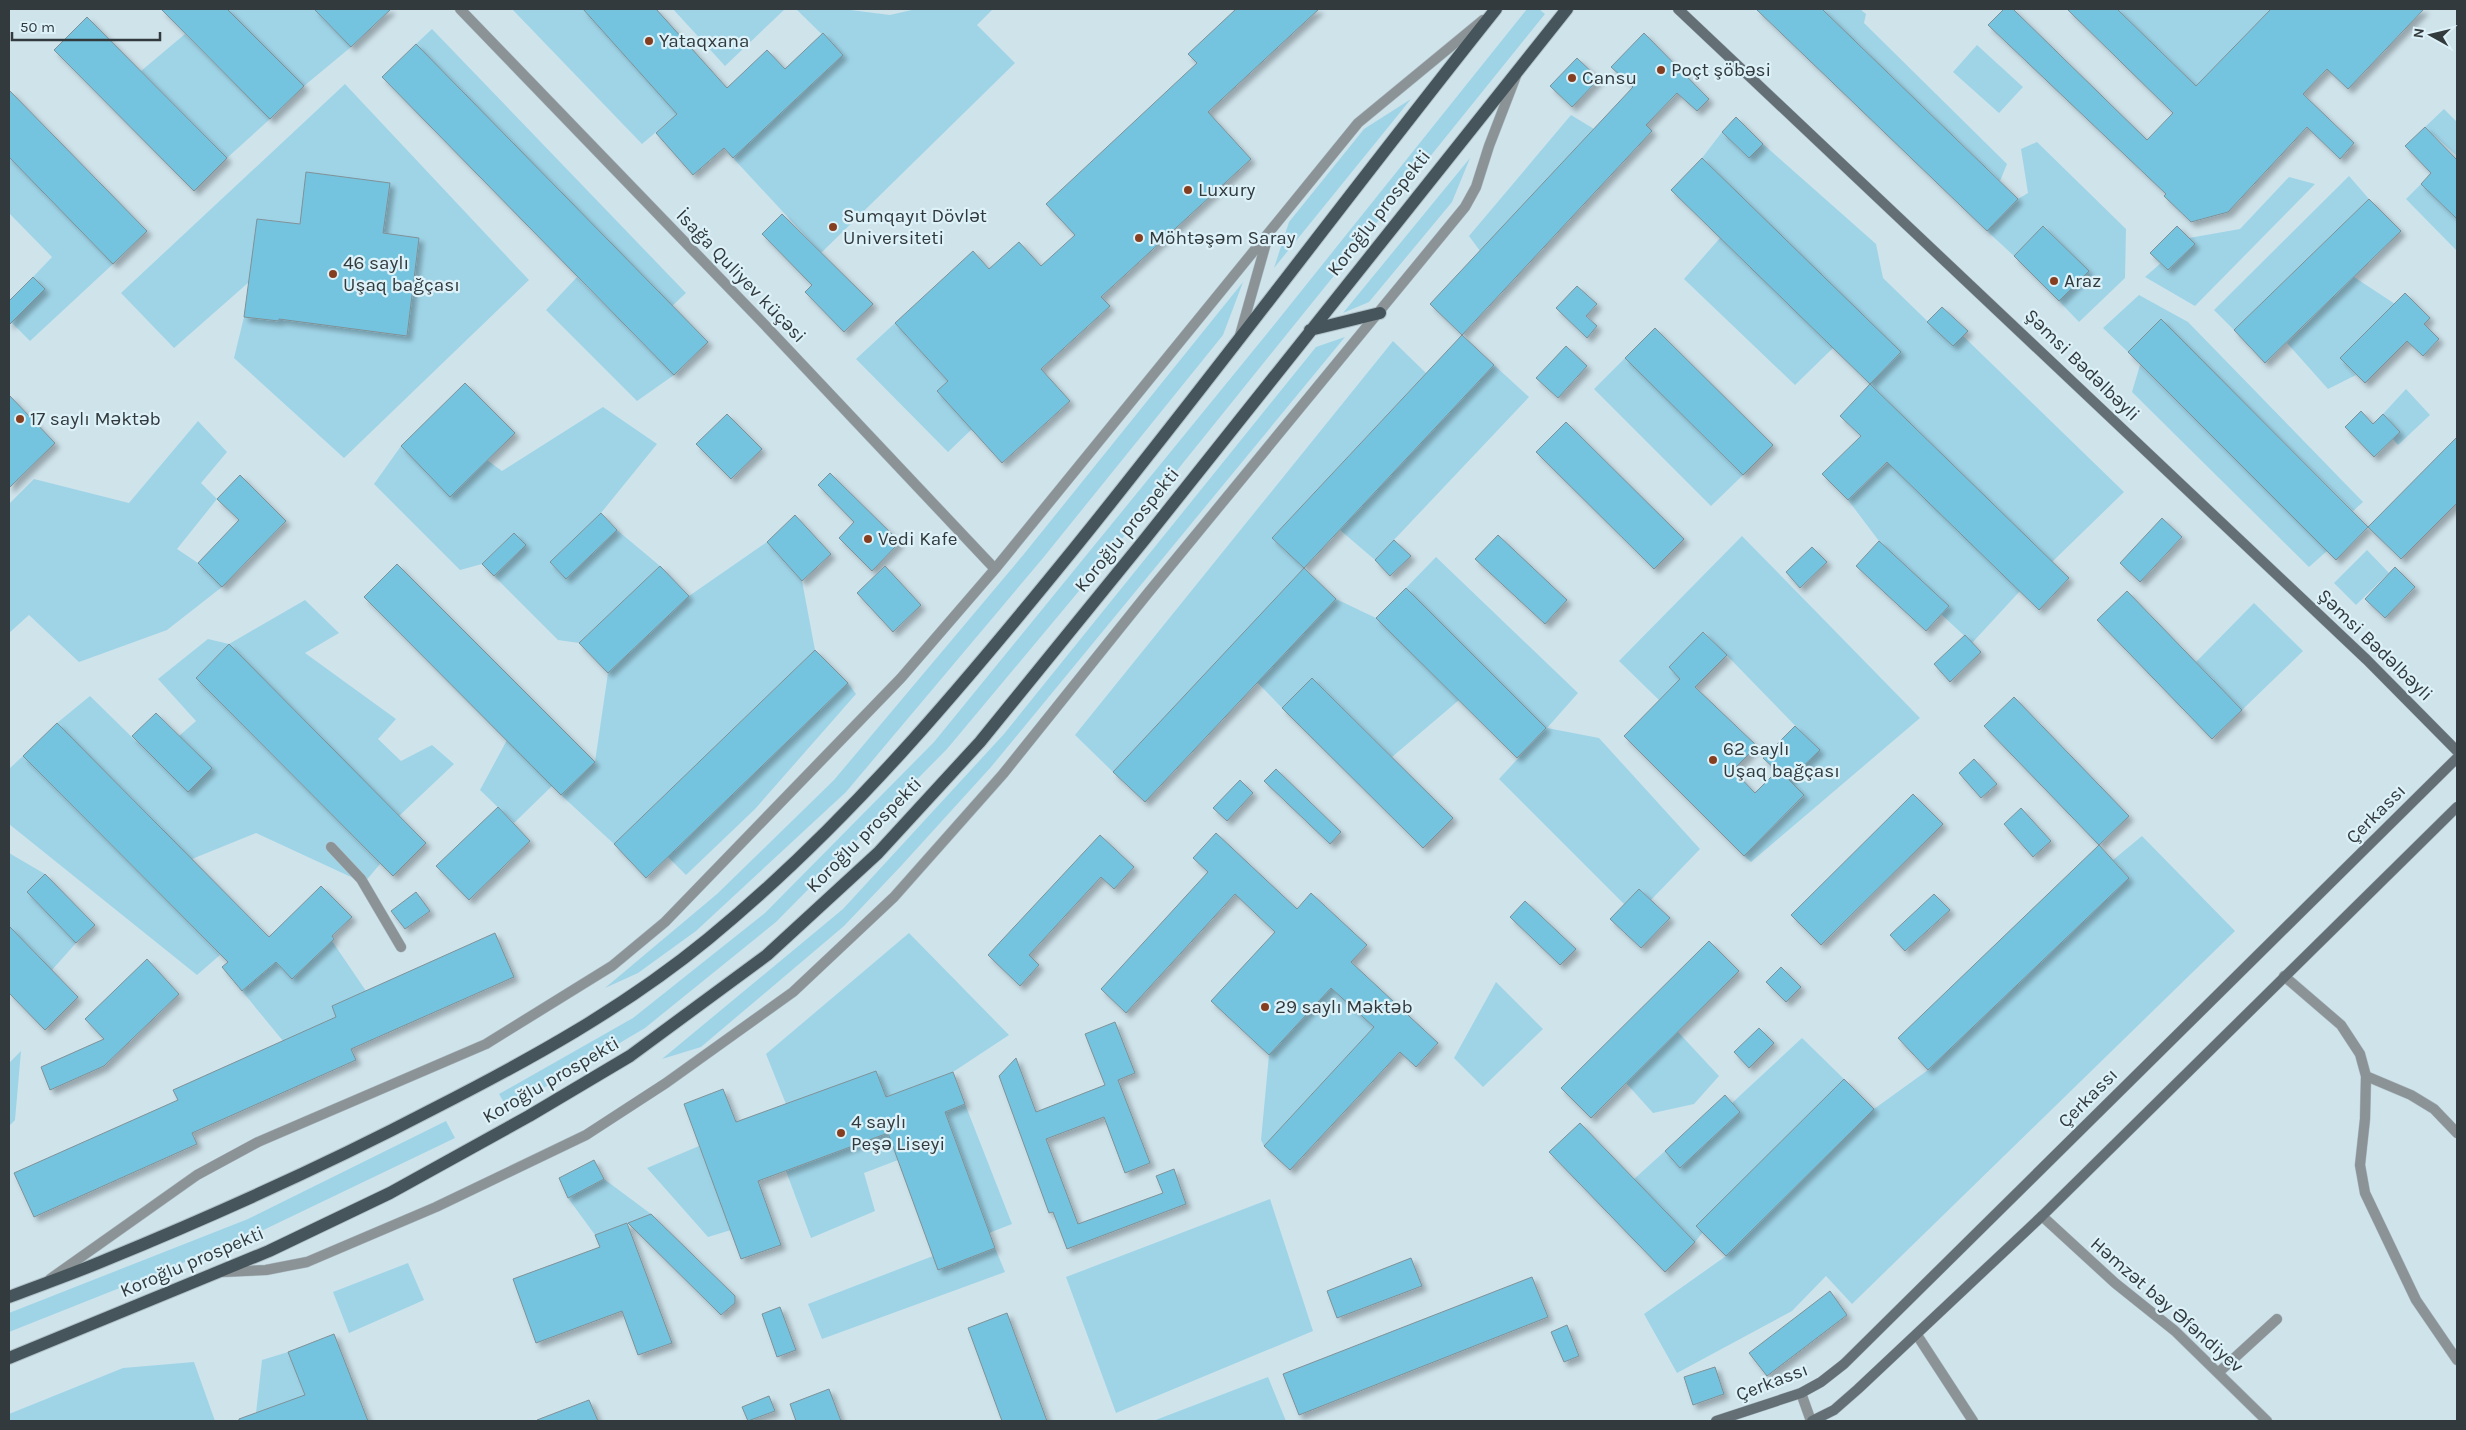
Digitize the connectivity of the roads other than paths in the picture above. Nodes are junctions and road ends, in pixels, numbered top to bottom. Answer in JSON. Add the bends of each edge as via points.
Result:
{"nodes":[{"id":1,"x":460,"y":9,"type":"edge"},
{"id":2,"x":1495,"y":9,"type":"edge"},
{"id":3,"x":1567,"y":9,"type":"edge"},
{"id":4,"x":1678,"y":9,"type":"edge"},
{"id":5,"x":1522,"y":63,"type":"junction"},
{"id":6,"x":1270,"y":230,"type":"junction"},
{"id":7,"x":1380,"y":312,"type":"junction"},
{"id":8,"x":1310,"y":330,"type":"junction"},
{"id":9,"x":1239,"y":339,"type":"junction"},
{"id":10,"x":995,"y":569,"type":"junction"},
{"id":11,"x":2457,"y":751,"type":"edge"},
{"id":12,"x":2457,"y":758,"type":"edge"},
{"id":13,"x":2457,"y":807,"type":"edge"},
{"id":14,"x":331,"y":847,"type":"dead end"},
{"id":15,"x":401,"y":948,"type":"dead end"},
{"id":16,"x":2284,"y":976,"type":"junction"},
{"id":17,"x":2366,"y":1076,"type":"junction"},
{"id":18,"x":2457,"y":1133,"type":"edge"},
{"id":19,"x":2042,"y":1216,"type":"junction"},
{"id":20,"x":217,"y":1273,"type":"junction"},
{"id":21,"x":46,"y":1282,"type":"junction"},
{"id":22,"x":9,"y":1297,"type":"edge"},
{"id":23,"x":2277,"y":1319,"type":"dead end"},
{"id":24,"x":1917,"y":1335,"type":"junction"},
{"id":25,"x":9,"y":1358,"type":"edge"},
{"id":26,"x":2457,"y":1360,"type":"edge"},
{"id":27,"x":2219,"y":1372,"type":"junction"},
{"id":28,"x":1801,"y":1393,"type":"junction"},
{"id":29,"x":1716,"y":1421,"type":"edge"},
{"id":30,"x":1811,"y":1421,"type":"edge"},
{"id":31,"x":1973,"y":1421,"type":"edge"},
{"id":32,"x":2268,"y":1421,"type":"edge"}],
"edges":[{"from":1,"to":10,"type":"street","name":"İsağa Quliyev küçəsi"},
{"from":2,"to":6,"type":"street","via":[[1358,123]]},
{"from":2,"to":9,"type":"main road","name":"Koroğlu prospekti"},
{"from":3,"to":5,"type":"main road","name":"Koroğlu prospekti"},
{"from":4,"to":11,"type":"street","name":"Şəmsi Bədəlbəyli","via":[[2367,660]]},
{"from":5,"to":7,"type":"street","via":[[1476,187],[1465,207]]},
{"from":5,"to":8,"type":"main road","name":"Koroğlu prospekti"},
{"from":6,"to":9,"type":"street"},
{"from":6,"to":10,"type":"street"},
{"from":7,"to":8,"type":"main road"},
{"from":7,"to":20,"type":"street","via":[[1003,774],[894,897],[793,992],[586,1135],[436,1207],[307,1262],[266,1270]]},
{"from":8,"to":20,"type":"main road","name":"Koroğlu prospekti","via":[[980,742],[878,853],[767,955],[630,1056],[529,1116],[390,1193]]},
{"from":9,"to":21,"type":"main road","name":"Koroğlu prospekti","via":[[995,646],[855,803],[795,864],[704,942],[606,1013],[497,1076],[350,1152],[202,1220]]},
{"from":10,"to":21,"type":"street","via":[[902,678],[665,922],[612,966],[486,1044],[258,1142],[197,1175]]},
{"from":12,"to":28,"type":"street","name":"Çerkassı","via":[[1844,1364]]},
{"from":13,"to":16,"type":"street"},
{"from":14,"to":15,"type":"street","via":[[361,879]]},
{"from":16,"to":17,"type":"street","via":[[2341,1025],[2360,1054]]},
{"from":16,"to":19,"type":"street"},
{"from":17,"to":18,"type":"street","via":[[2411,1095],[2434,1109]]},
{"from":17,"to":26,"type":"street","via":[[2366,1119],[2360,1165],[2365,1193],[2416,1300]]},
{"from":19,"to":24,"type":"street"},
{"from":19,"to":27,"type":"street","name":"Həmzət bəy Əfəndiyev"},
{"from":20,"to":25,"type":"main road","name":"Koroğlu prospekti"},
{"from":21,"to":22,"type":"main road","name":"Koroğlu prospekti"},
{"from":23,"to":27,"type":"street"},
{"from":24,"to":30,"type":"street","via":[[1834,1410]]},
{"from":24,"to":31,"type":"street"},
{"from":27,"to":32,"type":"street","name":"Həmzət bəy Əfəndiyev"},
{"from":28,"to":29,"type":"street","name":"Çerkassı"},
{"from":28,"to":30,"type":"street"}]}
